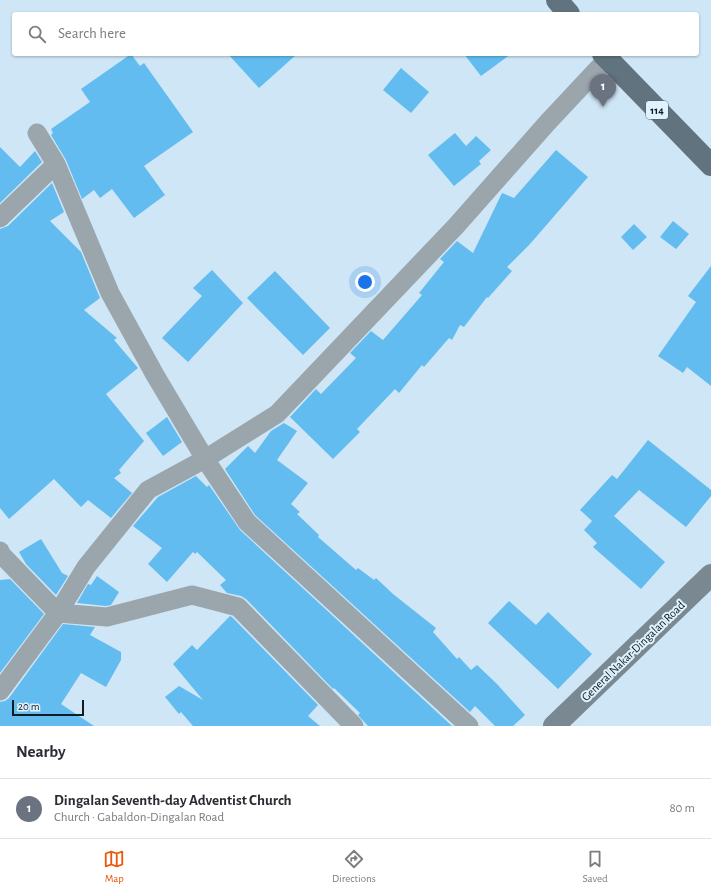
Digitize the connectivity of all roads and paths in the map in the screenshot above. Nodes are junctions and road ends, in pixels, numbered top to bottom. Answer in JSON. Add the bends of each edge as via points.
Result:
{"nodes":[{"id":1,"x":558,"y":0,"type":"edge"},
{"id":2,"x":567,"y":12,"type":"edge"},
{"id":3,"x":605,"y":56,"type":"edge"},
{"id":4,"x":37,"y":133,"type":"dead end"},
{"id":5,"x":56,"y":164,"type":"junction"},
{"id":6,"x":711,"y":165,"type":"edge"},
{"id":7,"x":0,"y":218,"type":"edge"},
{"id":8,"x":205,"y":459,"type":"junction"},
{"id":9,"x":0,"y":551,"type":"edge"},
{"id":10,"x":711,"y":575,"type":"edge"},
{"id":11,"x":58,"y":613,"type":"junction"},
{"id":12,"x":0,"y":692,"type":"edge"},
{"id":13,"x":354,"y":726,"type":"edge"},
{"id":14,"x":469,"y":726,"type":"edge"},
{"id":15,"x":554,"y":726,"type":"edge"}],
"edges":[{"from":1,"to":2,"type":"main road"},
{"from":3,"to":6,"type":"main road","number":"114"},
{"from":3,"to":8,"type":"street","via":[[456,226],[277,414]]},
{"from":4,"to":5,"type":"street"},
{"from":5,"to":7,"type":"street"},
{"from":5,"to":8,"type":"street","via":[[110,293]]},
{"from":8,"to":11,"type":"street","via":[[148,490],[86,567]]},
{"from":8,"to":14,"type":"street","via":[[247,522]]},
{"from":9,"to":11,"type":"street"},
{"from":10,"to":15,"type":"main road","name":"General Nakar-Dingalan Road"},
{"from":11,"to":12,"type":"street"},
{"from":11,"to":13,"type":"street","via":[[107,617],[192,595],[238,607]]}]}
